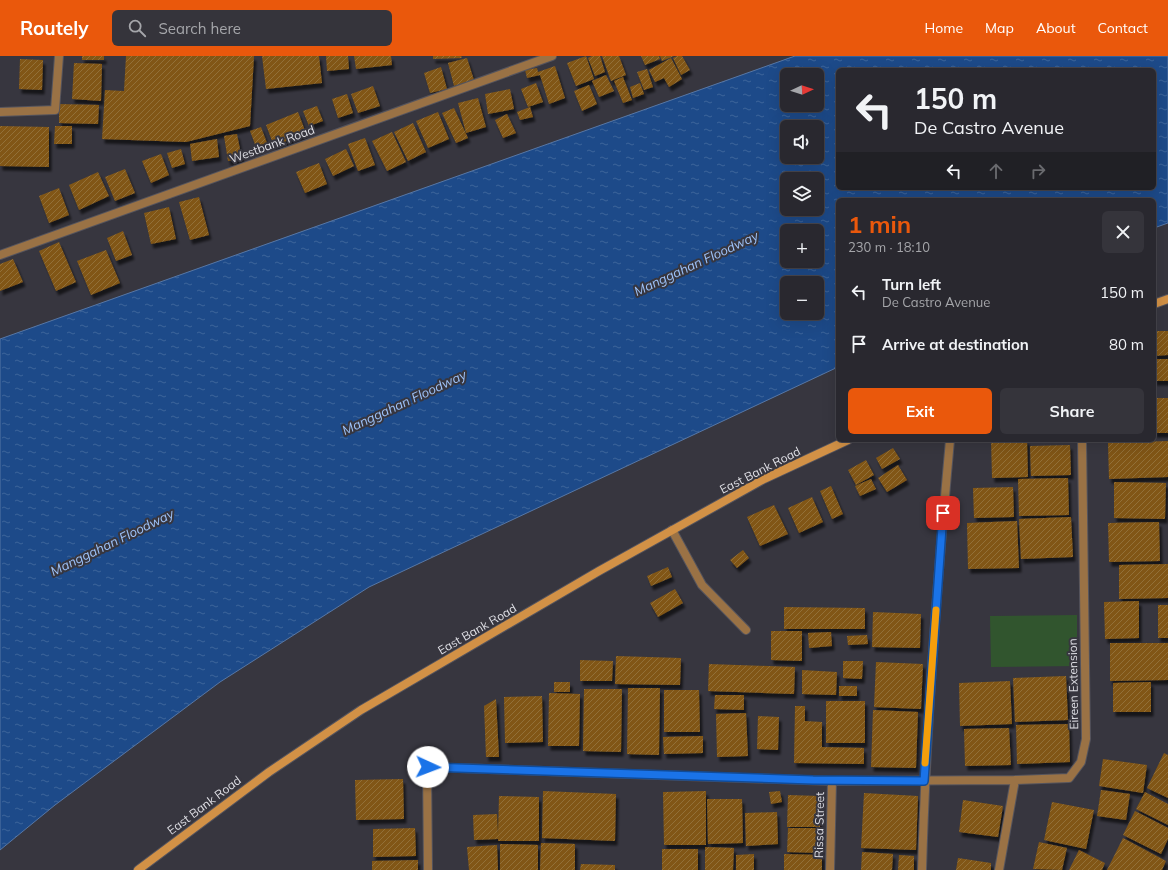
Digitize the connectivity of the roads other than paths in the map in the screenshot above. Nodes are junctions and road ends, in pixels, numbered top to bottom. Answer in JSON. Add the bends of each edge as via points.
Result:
{"nodes":[{"id":1,"x":59,"y":56,"type":"edge"},
{"id":2,"x":552,"y":56,"type":"edge"},
{"id":3,"x":0,"y":112,"type":"edge"},
{"id":4,"x":0,"y":255,"type":"edge"},
{"id":5,"x":1168,"y":299,"type":"edge"},
{"id":6,"x":1156,"y":303,"type":"edge"},
{"id":7,"x":844,"y":442,"type":"edge"},
{"id":8,"x":950,"y":442,"type":"edge"},
{"id":9,"x":1082,"y":442,"type":"edge"},
{"id":10,"x":672,"y":530,"type":"junction"},
{"id":11,"x":746,"y":630,"type":"dead end"},
{"id":12,"x":1015,"y":780,"type":"junction"},
{"id":13,"x":832,"y":781,"type":"junction"},
{"id":14,"x":924,"y":781,"type":"junction"},
{"id":15,"x":138,"y":870,"type":"edge"},
{"id":16,"x":428,"y":870,"type":"edge"},
{"id":17,"x":830,"y":870,"type":"edge"},
{"id":18,"x":922,"y":870,"type":"edge"},
{"id":19,"x":999,"y":870,"type":"edge"}],
"edges":[{"from":1,"to":3,"type":"street","via":[[55,110]]},
{"from":2,"to":4,"type":"street","name":"Westbank Road"},
{"from":5,"to":6,"type":"main road"},
{"from":7,"to":10,"type":"main road","name":"East Bank Road","via":[[764,479]]},
{"from":8,"to":14,"type":"street"},
{"from":9,"to":12,"type":"street","name":"Eireen Extension","via":[[1086,739],[1081,762],[1069,778]]},
{"from":10,"to":11,"type":"street","via":[[702,585]]},
{"from":10,"to":15,"type":"main road","name":"East Bank Road","via":[[361,710],[269,772]]},
{"from":12,"to":14,"type":"street","name":"Eireen Extension"},
{"from":12,"to":19,"type":"street"},
{"from":13,"to":14,"type":"street","name":"Eireen Extension"},
{"from":13,"to":16,"type":"street","name":"Eireen Extension","via":[[428,767]]},
{"from":13,"to":17,"type":"street","name":"Rissa Street"},
{"from":14,"to":18,"type":"street"}]}
